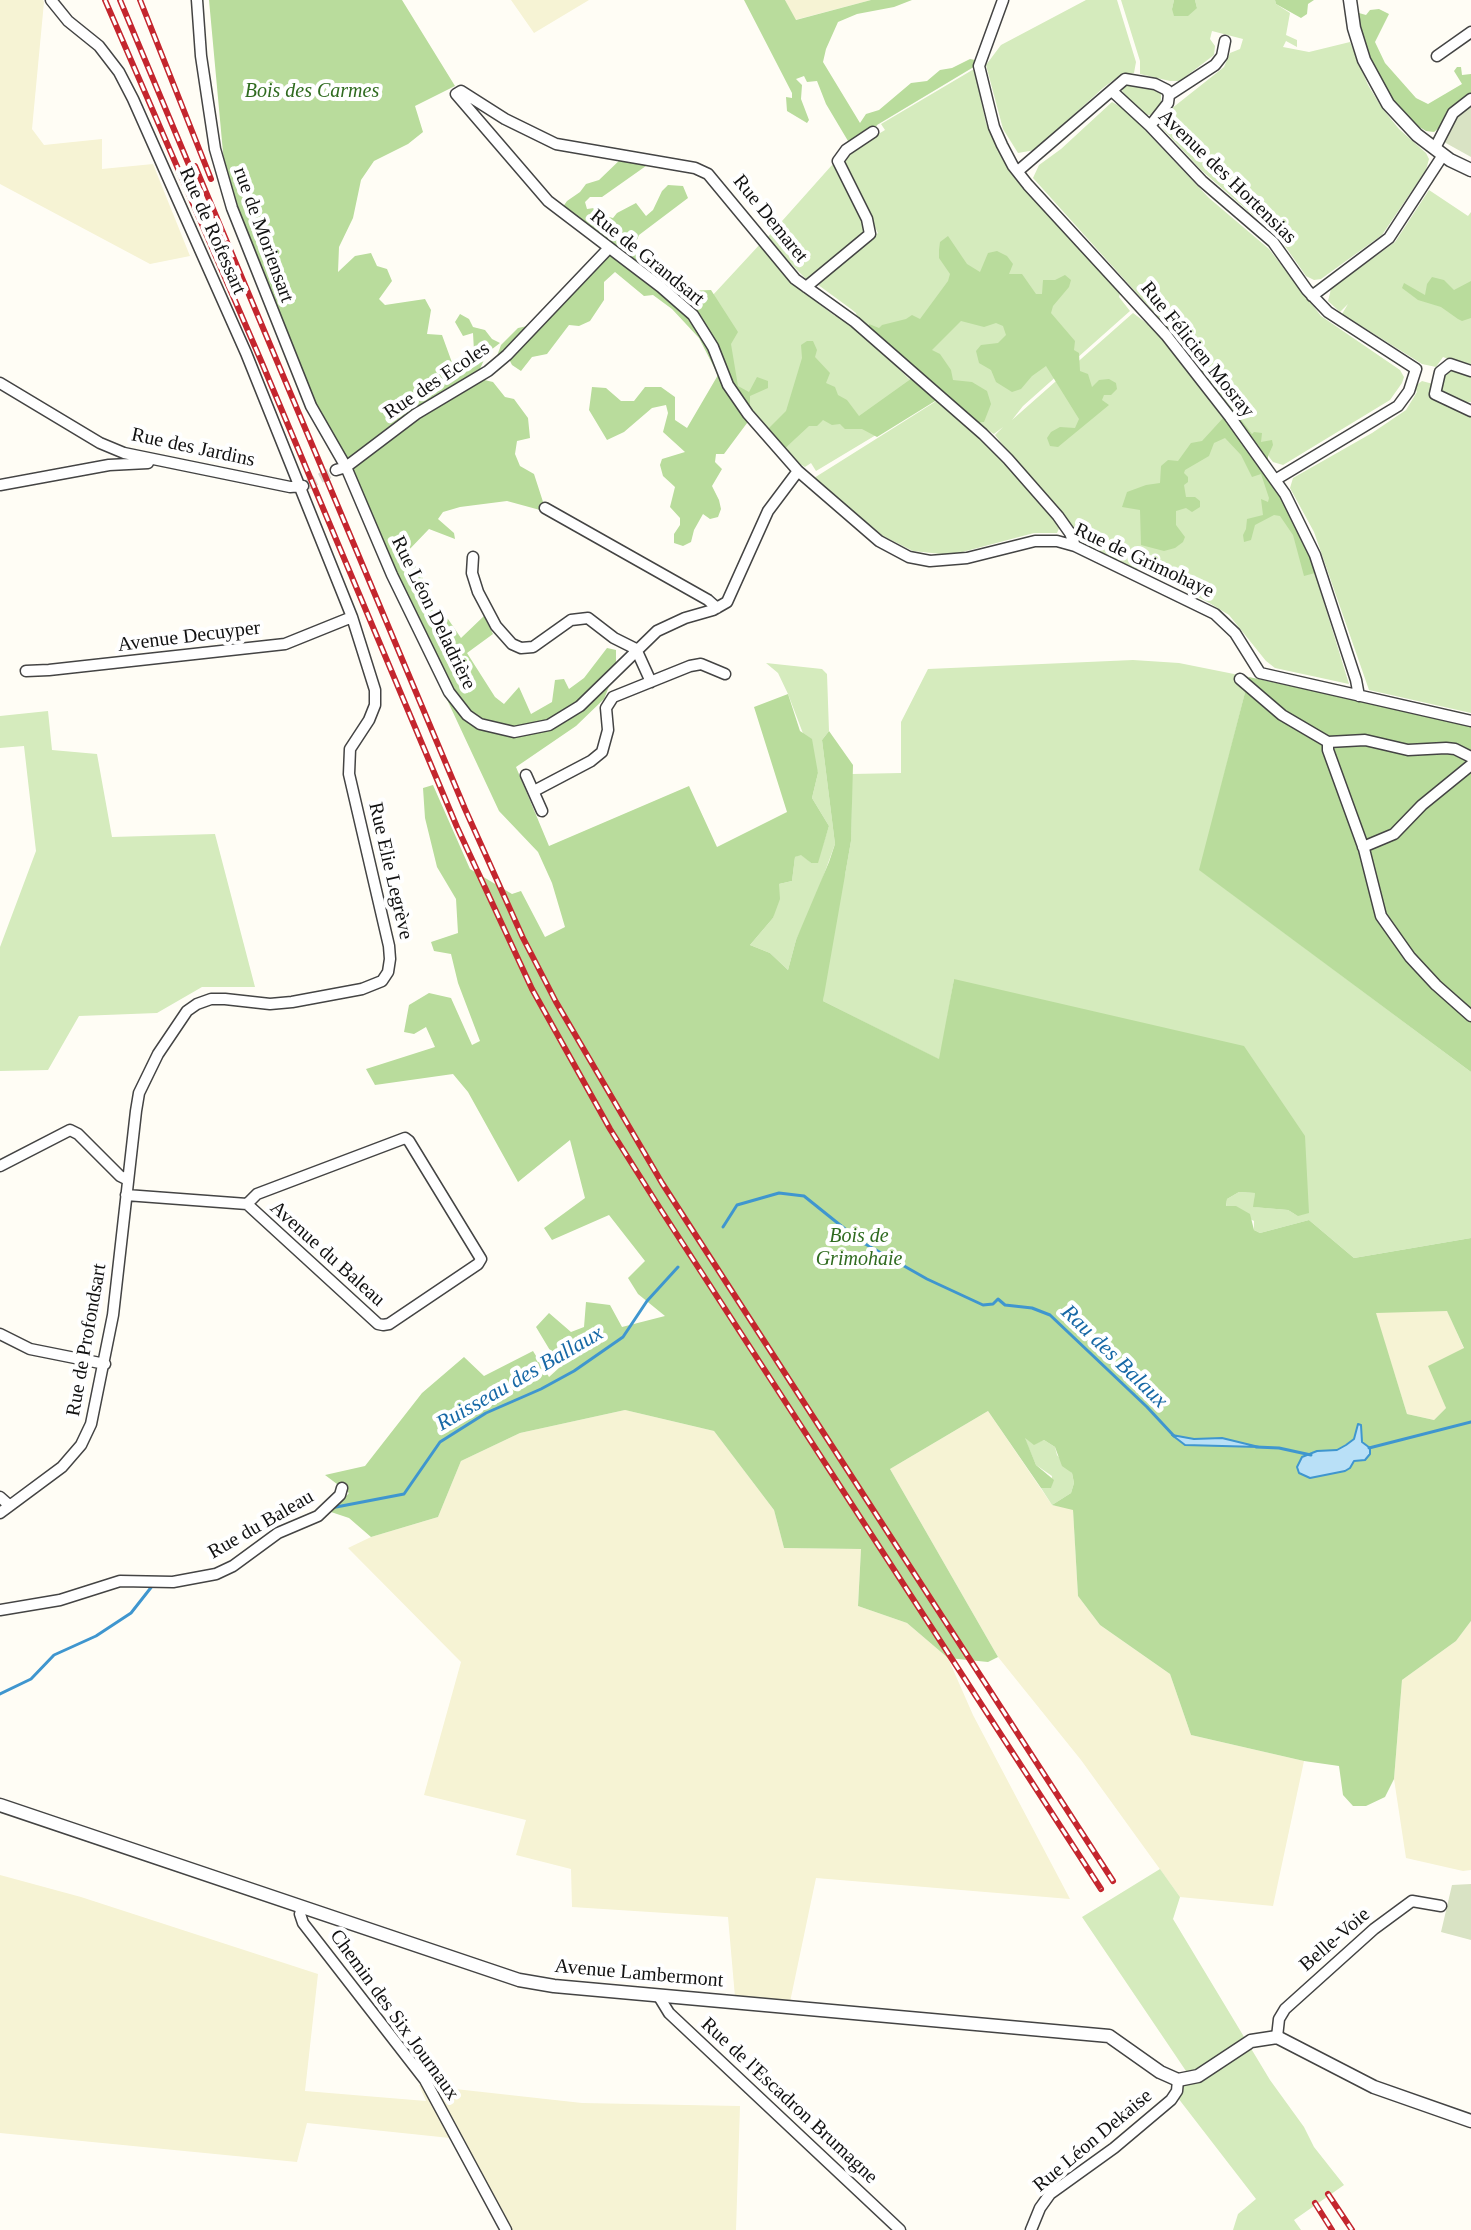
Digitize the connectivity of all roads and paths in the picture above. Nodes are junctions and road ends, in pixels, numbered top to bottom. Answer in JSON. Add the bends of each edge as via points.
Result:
{"nodes":[{"id":1,"x":51,"y":0,"type":"edge"},
{"id":2,"x":197,"y":0,"type":"edge"},
{"id":3,"x":1003,"y":0,"type":"edge"},
{"id":4,"x":1350,"y":0,"type":"edge"},
{"id":5,"x":1471,"y":32,"type":"edge"},
{"id":6,"x":1225,"y":41,"type":"dead end"},
{"id":7,"x":1437,"y":56,"type":"dead end"},
{"id":8,"x":1112,"y":91,"type":"junction"},
{"id":9,"x":463,"y":92,"type":"joint"},
{"id":10,"x":1169,"y":95,"type":"junction"},
{"id":11,"x":1471,"y":99,"type":"edge"},
{"id":12,"x":1150,"y":126,"type":"junction"},
{"id":13,"x":873,"y":132,"type":"dead end"},
{"id":14,"x":1439,"y":152,"type":"junction"},
{"id":15,"x":1471,"y":170,"type":"edge"},
{"id":16,"x":1018,"y":171,"type":"junction"},
{"id":17,"x":608,"y":249,"type":"junction"},
{"id":18,"x":806,"y":287,"type":"junction"},
{"id":19,"x":1312,"y":296,"type":"junction"},
{"id":20,"x":1416,"y":369,"type":"junction"},
{"id":21,"x":1471,"y":371,"type":"edge"},
{"id":22,"x":1437,"y":377,"type":"junction"},
{"id":23,"x":0,"y":383,"type":"edge"},
{"id":24,"x":1471,"y":411,"type":"edge"},
{"id":25,"x":163,"y":463,"type":"junction"},
{"id":26,"x":341,"y":468,"type":"junction"},
{"id":27,"x":798,"y":471,"type":"junction"},
{"id":28,"x":1275,"y":480,"type":"junction"},
{"id":29,"x":0,"y":485,"type":"edge"},
{"id":30,"x":304,"y":486,"type":"junction"},
{"id":31,"x":305,"y":499,"type":"joint"},
{"id":32,"x":545,"y":508,"type":"dead end"},
{"id":33,"x":1067,"y":528,"type":"junction"},
{"id":34,"x":1061,"y":542,"type":"junction"},
{"id":35,"x":1075,"y":546,"type":"junction"},
{"id":36,"x":473,"y":557,"type":"dead end"},
{"id":37,"x":717,"y":608,"type":"junction"},
{"id":38,"x":352,"y":617,"type":"junction"},
{"id":39,"x":636,"y":649,"type":"junction"},
{"id":40,"x":26,"y":671,"type":"dead end"},
{"id":41,"x":725,"y":674,"type":"dead end"},
{"id":42,"x":1240,"y":679,"type":"dead end"},
{"id":43,"x":651,"y":682,"type":"junction"},
{"id":44,"x":1359,"y":696,"type":"junction"},
{"id":45,"x":1471,"y":721,"type":"edge"},
{"id":46,"x":1328,"y":742,"type":"junction"},
{"id":47,"x":1471,"y":757,"type":"edge"},
{"id":48,"x":1471,"y":765,"type":"edge"},
{"id":49,"x":526,"y":775,"type":"dead end"},
{"id":50,"x":534,"y":791,"type":"junction"},
{"id":51,"x":542,"y":811,"type":"dead end"},
{"id":52,"x":1363,"y":847,"type":"junction"},
{"id":53,"x":1471,"y":1016,"type":"edge"},
{"id":54,"x":0,"y":1166,"type":"edge"},
{"id":55,"x":128,"y":1180,"type":"junction"},
{"id":56,"x":126,"y":1195,"type":"junction"},
{"id":57,"x":247,"y":1204,"type":"junction"},
{"id":58,"x":122,"y":1228,"type":"joint"},
{"id":59,"x":0,"y":1334,"type":"edge"},
{"id":60,"x":105,"y":1364,"type":"junction"},
{"id":61,"x":342,"y":1488,"type":"dead end"},
{"id":62,"x":0,"y":1497,"type":"edge"},
{"id":63,"x":9,"y":1505,"type":"junction"},
{"id":64,"x":0,"y":1513,"type":"edge"},
{"id":65,"x":0,"y":1610,"type":"edge"},
{"id":66,"x":0,"y":1805,"type":"edge"},
{"id":67,"x":1441,"y":1906,"type":"dead end"},
{"id":68,"x":302,"y":1907,"type":"junction"},
{"id":69,"x":658,"y":1995,"type":"junction"},
{"id":70,"x":1277,"y":2037,"type":"junction"},
{"id":71,"x":1178,"y":2080,"type":"junction"},
{"id":72,"x":1471,"y":2121,"type":"edge"},
{"id":73,"x":506,"y":2230,"type":"edge"},
{"id":74,"x":900,"y":2230,"type":"edge"},
{"id":75,"x":1031,"y":2230,"type":"edge"}],
"edges":[{"from":1,"to":30,"type":"street","name":"Rue de Rofessart","via":[[119,72]]},
{"from":2,"to":26,"type":"street","name":"rue de Moriensart","via":[[222,181]]},
{"from":3,"to":16,"type":"street","name":"Rue Félicien Mosray","via":[[979,66],[994,127]]},
{"from":4,"to":14,"type":"street","via":[[1371,76],[1403,122]]},
{"from":5,"to":7,"type":"street"},
{"from":6,"to":10,"type":"street","via":[[1217,64]]},
{"from":8,"to":10,"type":"street","via":[[1131,78],[1165,88]]},
{"from":8,"to":12,"type":"street","name":"Avenue des Hortensias"},
{"from":8,"to":16,"type":"street"},
{"from":9,"to":17,"type":"street","name":"Rue de Grandsart","via":[[456,94],[458,98],[536,188]]},
{"from":9,"to":18,"type":"street","name":"Rue Demaret","via":[[556,144],[704,172]]},
{"from":10,"to":12,"type":"street"},
{"from":11,"to":14,"type":"street","via":[[1453,113]]},
{"from":12,"to":19,"type":"street","name":"Avenue des Hortensias","via":[[1191,171],[1273,242]]},
{"from":13,"to":18,"type":"street","via":[[838,161],[870,234]]},
{"from":14,"to":15,"type":"street"},
{"from":14,"to":19,"type":"street","via":[[1389,238]]},
{"from":16,"to":28,"type":"street","name":"Rue Félicien Mosray","via":[[1166,335]]},
{"from":17,"to":26,"type":"street","name":"Rue des Ecoles","via":[[488,371]]},
{"from":17,"to":27,"type":"street","name":"Rue de Grandsart","via":[[693,315],[730,390]]},
{"from":18,"to":33,"type":"street","name":"Rue Demaret","via":[[986,436]]},
{"from":19,"to":20,"type":"street","name":"Avenue des Hortensias"},
{"from":20,"to":22,"type":"street","name":"Avenue des Hortensias"},
{"from":20,"to":28,"type":"street","via":[[1398,406]]},
{"from":21,"to":22,"type":"street","via":[[1450,364]]},
{"from":22,"to":24,"type":"street","via":[[1436,397]]},
{"from":23,"to":25,"type":"street","name":"Rue des Jardins","via":[[100,443]]},
{"from":25,"to":29,"type":"street","via":[[109,465]]},
{"from":25,"to":30,"type":"street","name":"Rue des Jardins"},
{"from":26,"to":39,"type":"street","name":"Rue Léon Deladrière","via":[[449,692],[480,724],[514,732],[557,721],[580,706]]},
{"from":27,"to":34,"type":"street","name":"Rue de Grimohaye","via":[[879,541],[909,557],[949,560],[1035,541]]},
{"from":27,"to":37,"type":"street","via":[[774,501],[730,598]]},
{"from":28,"to":44,"type":"street","name":"Rue Félicien Mosray","via":[[1315,555]]},
{"from":30,"to":31,"type":"street","name":"Rue de Rofessart"},
{"from":31,"to":38,"type":"street","name":"Rue Elie Legrève"},
{"from":32,"to":37,"type":"street"},
{"from":33,"to":34,"type":"street"},
{"from":33,"to":35,"type":"street","name":"Rue Demaret"},
{"from":34,"to":35,"type":"street","name":"Rue de Grimohaye"},
{"from":35,"to":44,"type":"street","name":"Rue de Grimohaye","via":[[1215,614],[1235,633],[1260,673]]},
{"from":36,"to":39,"type":"street","via":[[480,598],[512,644],[533,647],[581,617]]},
{"from":37,"to":39,"type":"street","name":"Rue Léon Deladrière","via":[[667,626]]},
{"from":38,"to":40,"type":"street","name":"Avenue Decuyper","via":[[285,644]]},
{"from":38,"to":55,"type":"street","name":"Rue Elie Legrève","via":[[375,705],[350,749],[349,774],[389,946],[388,972],[374,986],[362,989],[281,1003],[211,999],[187,1011],[139,1093]]},
{"from":39,"to":43,"type":"street"},
{"from":41,"to":43,"type":"street","via":[[701,664]]},
{"from":42,"to":46,"type":"street","via":[[1282,715]]},
{"from":43,"to":50,"type":"street","via":[[613,697],[606,708],[602,752]]},
{"from":44,"to":45,"type":"street","name":"Rue de Grimohaye"},
{"from":46,"to":47,"type":"street","via":[[1446,748]]},
{"from":46,"to":52,"type":"street"},
{"from":48,"to":52,"type":"street","via":[[1394,834]]},
{"from":49,"to":50,"type":"street"},
{"from":50,"to":51,"type":"street"},
{"from":52,"to":53,"type":"street","via":[[1381,916],[1410,957]]},
{"from":54,"to":55,"type":"street","via":[[70,1130]]},
{"from":55,"to":56,"type":"street","name":"Rue Elie Legrève"},
{"from":56,"to":57,"type":"street","name":"Avenue du Baleau"},
{"from":56,"to":58,"type":"street","name":"Rue Elie Legrève"},
{"from":57,"to":57,"type":"street","name":"Avenue du Baleau","via":[[257,1194],[405,1138],[481,1259],[389,1324],[378,1324]]},
{"from":58,"to":60,"type":"street","name":"Rue de Profondsart"},
{"from":59,"to":60,"type":"street","via":[[30,1349]]},
{"from":60,"to":63,"type":"street","name":"Rue de Profondsart","via":[[86,1438],[57,1472]]},
{"from":61,"to":65,"type":"street","name":"Rue du Baleau","via":[[318,1516],[278,1533],[216,1574],[173,1582],[120,1581],[60,1600]]},
{"from":62,"to":63,"type":"street"},
{"from":63,"to":64,"type":"street","name":"Rue de Profondsart"},
{"from":66,"to":68,"type":"street","name":"Avenue Lambermont"},
{"from":67,"to":70,"type":"street","name":"Belle-Voie","via":[[1412,1901],[1374,1929],[1285,2009]]},
{"from":68,"to":69,"type":"street","name":"Avenue Lambermont","via":[[519,1980]]},
{"from":68,"to":73,"type":"street","name":"Chemin des Six Journaux","via":[[301,1919],[429,2088]]},
{"from":69,"to":71,"type":"street","name":"Avenue Lambermont","via":[[1109,2036]]},
{"from":69,"to":74,"type":"street","name":"Rue de l'Escadron Brumagne","via":[[669,2013]]},
{"from":70,"to":71,"type":"street","via":[[1251,2041],[1198,2076]]},
{"from":70,"to":72,"type":"street","via":[[1374,2087]]},
{"from":71,"to":75,"type":"street","name":"Rue Léon Dekaise","via":[[1171,2100],[1050,2194]]}]}
